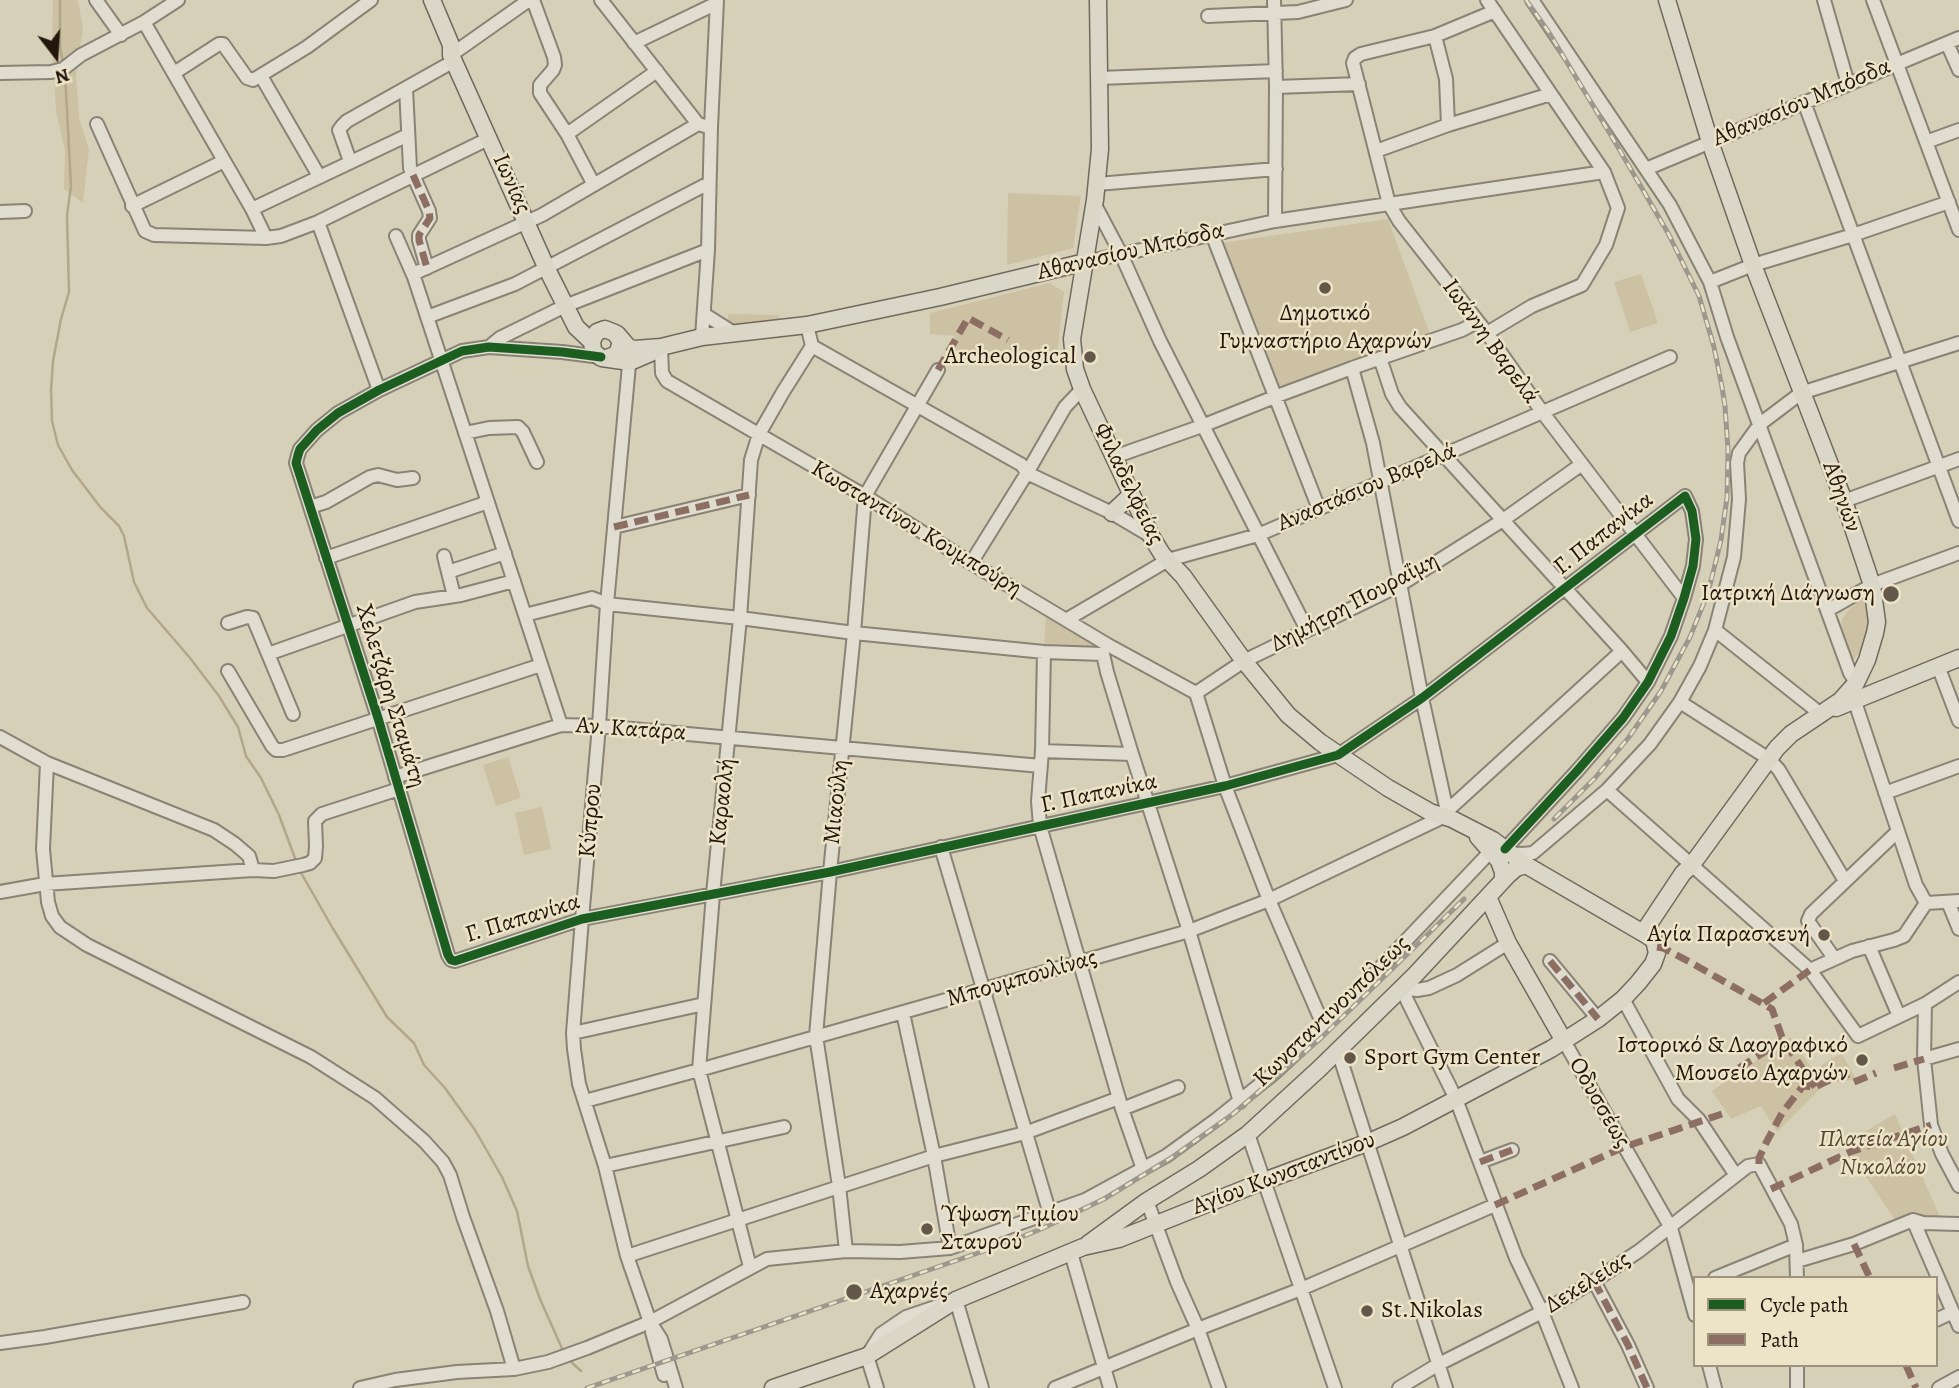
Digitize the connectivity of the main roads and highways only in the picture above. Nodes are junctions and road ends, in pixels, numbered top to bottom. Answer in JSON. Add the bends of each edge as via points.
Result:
{"nodes":[{"id":1,"x":421,"y":0,"type":"edge"},
{"id":2,"x":432,"y":0,"type":"edge"},
{"id":3,"x":1098,"y":0,"type":"edge"},
{"id":4,"x":1667,"y":0,"type":"edge"},
{"id":5,"x":452,"y":58,"type":"junction"},
{"id":6,"x":1085,"y":262,"type":"junction"},
{"id":7,"x":567,"y":310,"type":"junction"},
{"id":8,"x":613,"y":332,"type":"junction"},
{"id":9,"x":592,"y":342,"type":"junction"},
{"id":10,"x":617,"y":357,"type":"junction"},
{"id":11,"x":1131,"y":495,"type":"junction"},
{"id":12,"x":1112,"y":513,"type":"road end"},
{"id":13,"x":1959,"y":657,"type":"edge"},
{"id":14,"x":1856,"y":685,"type":"junction"},
{"id":15,"x":1502,"y":851,"type":"junction"},
{"id":16,"x":1526,"y":865,"type":"junction"},
{"id":17,"x":1503,"y":880,"type":"junction"},
{"id":18,"x":1488,"y":897,"type":"junction"},
{"id":19,"x":1643,"y":933,"type":"junction"},
{"id":20,"x":1564,"y":1041,"type":"junction"},
{"id":21,"x":1077,"y":1250,"type":"junction"},
{"id":22,"x":780,"y":1387,"type":"edge"}],
"edges":[{"from":1,"to":5,"type":"main road","name":"Ιωνίας","via":[[442,47]]},
{"from":2,"to":5,"type":"main road","name":"Ιωνίας","via":[[451,44]]},
{"from":3,"to":6,"type":"main road","name":"Φιλαδελφείας","via":[[1100,149]]},
{"from":4,"to":14,"type":"main road","name":"Αθηνών","via":[[1753,265],[1872,585],[1877,622]]},
{"from":5,"to":7,"type":"main road","name":"Ιωνίας"},
{"from":6,"to":10,"type":"main road","name":"Αθανασίου Μπόσδα","via":[[807,325],[702,337],[661,347],[646,356]]},
{"from":6,"to":11,"type":"main road","name":"Φιλαδελφείας","via":[[1072,339],[1075,369]]},
{"from":7,"to":8,"type":"main road","via":[[590,326]]},
{"from":7,"to":9,"type":"main road","name":"Ιωνίας"},
{"from":8,"to":9,"type":"main road","via":[[597,332]]},
{"from":8,"to":10,"type":"main road","name":"Κύπρου"},
{"from":8,"to":10,"type":"main road","via":[[621,342]]},
{"from":9,"to":10,"type":"main road","name":"Ιωνίας","via":[[593,351]]},
{"from":11,"to":12,"type":"main road"},
{"from":11,"to":15,"type":"main road","name":"Φιλαδελφείας","via":[[1162,554],[1288,715],[1338,755],[1416,805],[1446,814]]},
{"from":13,"to":14,"type":"main road","via":[[1876,690]]},
{"from":14,"to":19,"type":"main road","via":[[1791,734],[1769,758]]},
{"from":15,"to":16,"type":"main road","name":"Φιλαδελφείας"},
{"from":15,"to":17,"type":"main road"},
{"from":16,"to":17,"type":"main road","name":"Κωνσταντινουπόλεως"},
{"from":16,"to":19,"type":"main road","name":"Φιλαδελφείας"},
{"from":17,"to":18,"type":"main road","name":"Κωνσταντινουπόλεως"},
{"from":18,"to":20,"type":"main road","name":"Οδυσσέως","via":[[1508,943]]},
{"from":18,"to":21,"type":"main road","name":"Κωνσταντινουπόλεως","via":[[1338,1051],[1248,1134]]},
{"from":19,"to":20,"type":"main road","name":"Αγίου Κωνσταντίνου","via":[[1656,944],[1650,969],[1623,999]]},
{"from":20,"to":21,"type":"main road","name":"Αγίου Κωνσταντίνου","via":[[1368,1142],[1119,1239]]},
{"from":21,"to":22,"type":"main road","name":"Αγίου Κωνσταντίνου","via":[[956,1300],[867,1356]]}]}
